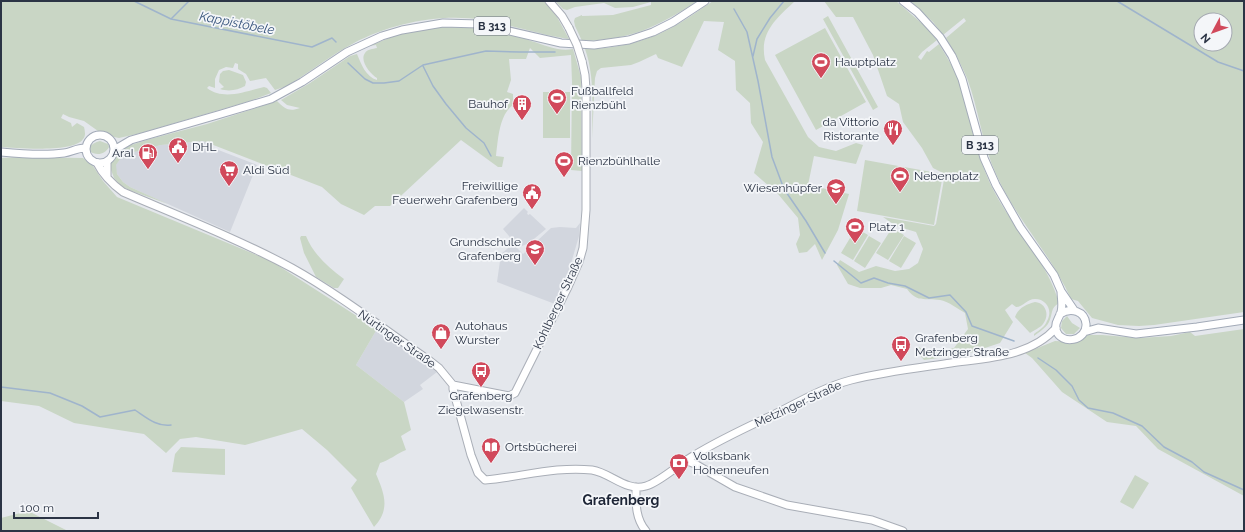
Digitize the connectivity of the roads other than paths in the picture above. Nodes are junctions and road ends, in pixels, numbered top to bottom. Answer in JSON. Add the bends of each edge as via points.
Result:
{"nodes":[{"id":1,"x":549,"y":1,"type":"edge"},
{"id":2,"x":705,"y":1,"type":"edge"},
{"id":3,"x":903,"y":1,"type":"edge"},
{"id":4,"x":111,"y":139,"type":"junction"},
{"id":5,"x":131,"y":140,"type":"junction"},
{"id":6,"x":114,"y":150,"type":"junction"},
{"id":7,"x":86,"y":151,"type":"junction"},
{"id":8,"x":1,"y":152,"type":"edge"},
{"id":9,"x":107,"y":162,"type":"junction"},
{"id":10,"x":97,"y":163,"type":"junction"},
{"id":11,"x":107,"y":177,"type":"junction"},
{"id":12,"x":1061,"y":291,"type":"junction"},
{"id":13,"x":1074,"y":310,"type":"junction"},
{"id":14,"x":1060,"y":314,"type":"junction"},
{"id":15,"x":1244,"y":320,"type":"edge"},
{"id":16,"x":1086,"y":323,"type":"junction"},
{"id":17,"x":1056,"y":328,"type":"junction"},
{"id":18,"x":1098,"y":328,"type":"junction"},
{"id":19,"x":1084,"y":332,"type":"junction"},
{"id":20,"x":1062,"y":337,"type":"junction"},
{"id":21,"x":1044,"y":339,"type":"junction"},
{"id":22,"x":453,"y":385,"type":"junction"},
{"id":23,"x":685,"y":460,"type":"junction"},
{"id":24,"x":636,"y":487,"type":"junction"},
{"id":25,"x":646,"y":531,"type":"edge"},
{"id":26,"x":903,"y":531,"type":"edge"}],
"edges":[{"from":1,"to":22,"type":"street","name":"Kohlberger Straße","bridge":true,"via":[[569,28],[585,75],[586,210],[579,262],[512,395]]},
{"from":2,"to":5,"type":"street","number":"B 313","via":[[653,32],[629,40],[594,45],[561,43],[479,24],[443,23],[402,30],[347,52],[284,93],[270,99]]},
{"from":3,"to":12,"type":"street","number":"B 313","via":[[940,37],[952,56],[962,79],[984,158],[996,185],[1020,227],[1054,275]]},
{"from":4,"to":5,"type":"street","number":"B 313"},
{"from":4,"to":6,"type":"street"},
{"from":4,"to":7,"type":"street","via":[[102,134],[95,135],[89,139]]},
{"from":5,"to":6,"type":"street","number":"B 313"},
{"from":6,"to":9,"type":"street"},
{"from":7,"to":8,"type":"street","via":[[79,148],[51,154]]},
{"from":7,"to":10,"type":"street","via":[[89,158]]},
{"from":9,"to":10,"type":"street"},
{"from":9,"to":11,"type":"street"},
{"from":10,"to":11,"type":"street","name":"Nürtinger Straße"},
{"from":11,"to":22,"type":"street","name":"Nürtinger Straße","via":[[123,192],[303,274],[430,361]]},
{"from":12,"to":13,"type":"street","number":"B 313"},
{"from":12,"to":14,"type":"street","number":"B 313"},
{"from":13,"to":14,"type":"street"},
{"from":13,"to":16,"type":"street","via":[[1082,315]]},
{"from":14,"to":17,"type":"street"},
{"from":15,"to":18,"type":"street","via":[[1136,334]]},
{"from":16,"to":18,"type":"street"},
{"from":16,"to":19,"type":"street"},
{"from":17,"to":20,"type":"street"},
{"from":17,"to":21,"type":"street","name":"Metzinger Straße"},
{"from":18,"to":19,"type":"street"},
{"from":19,"to":20,"type":"street","via":[[1076,339]]},
{"from":20,"to":21,"type":"street","name":"Metzinger Straße"},
{"from":21,"to":23,"type":"street","name":"Metzinger Straße","via":[[1021,351],[999,356],[849,381],[807,397]]},
{"from":22,"to":24,"type":"street","name":"Nürtinger Straße","via":[[471,455],[478,473],[485,480],[537,471],[588,470],[603,473],[624,485]]},
{"from":23,"to":24,"type":"street","name":"Metzinger Straße","via":[[652,484]]},
{"from":23,"to":26,"type":"street","via":[[735,487],[787,505],[872,520]]},
{"from":24,"to":25,"type":"street","via":[[637,514]]}]}
